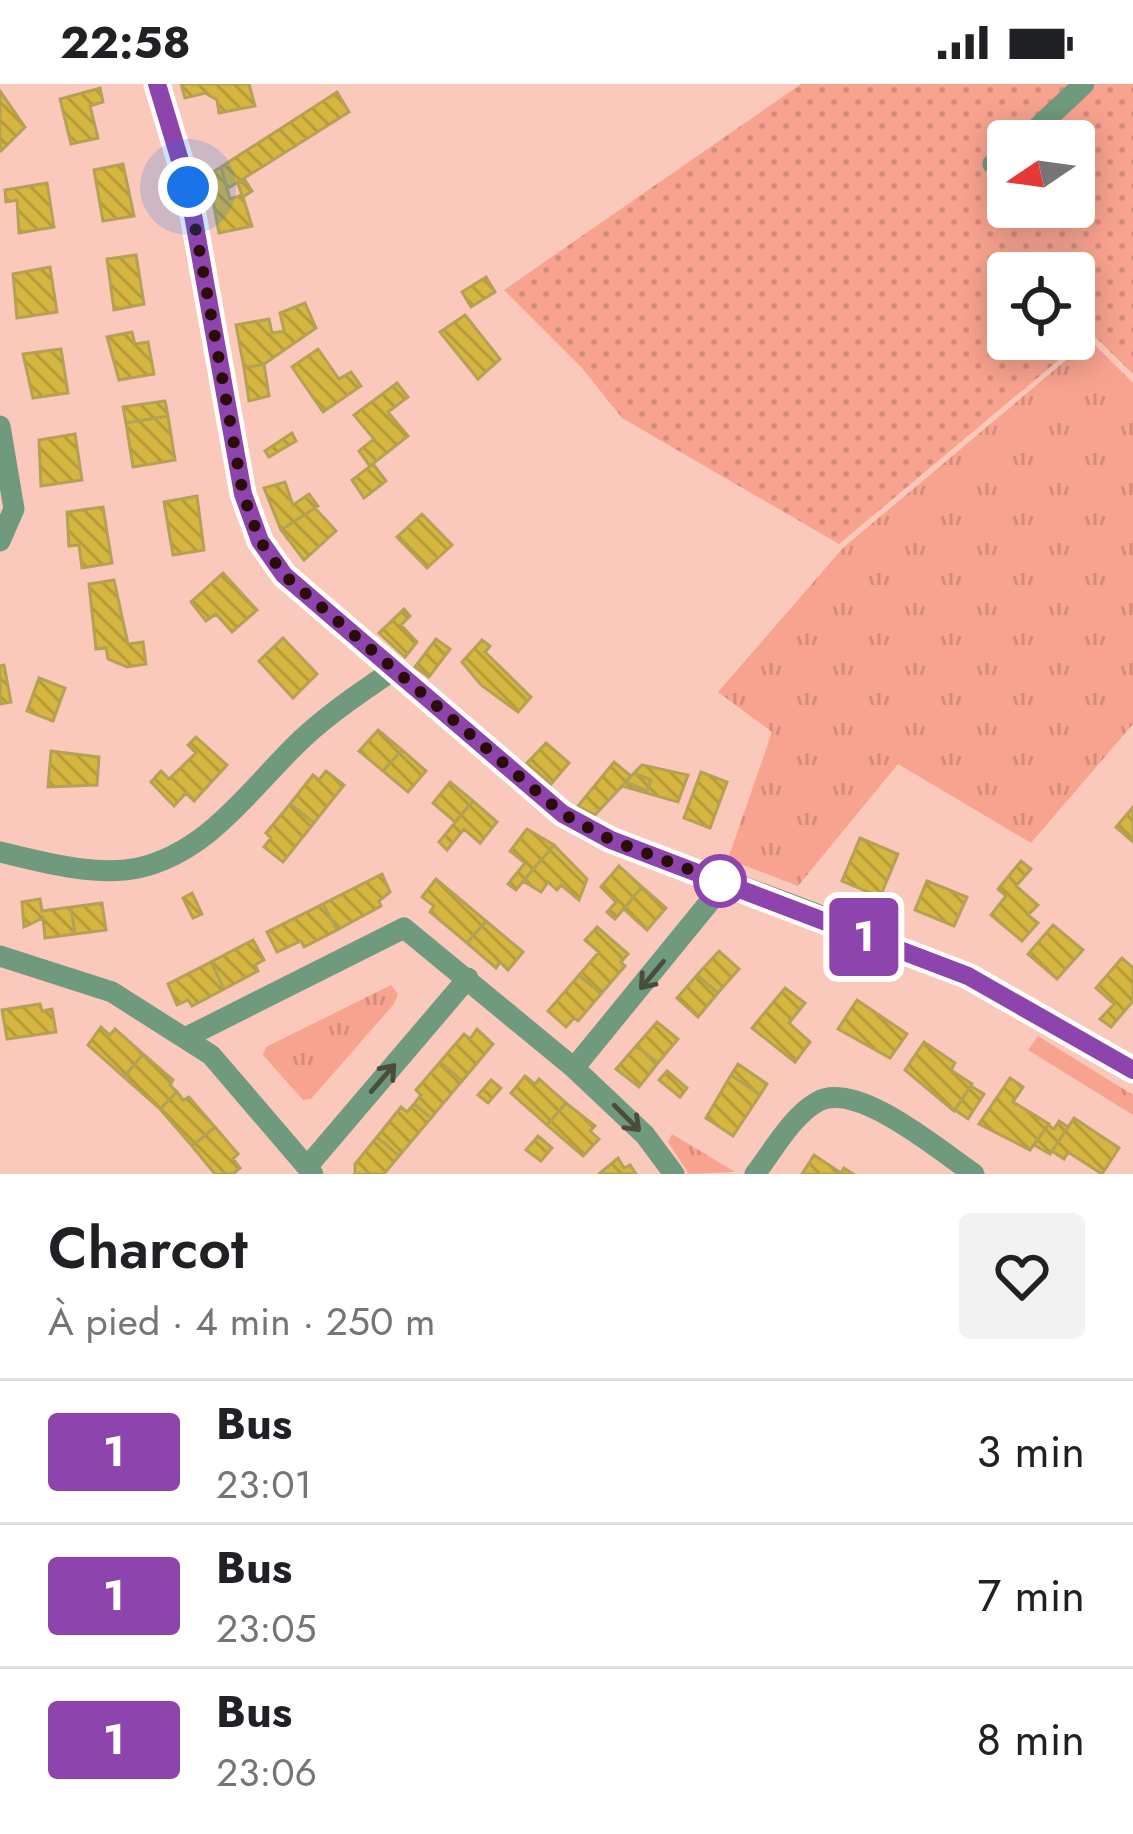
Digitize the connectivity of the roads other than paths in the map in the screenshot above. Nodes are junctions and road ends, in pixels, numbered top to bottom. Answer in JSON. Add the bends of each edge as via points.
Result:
{"nodes":[{"id":1,"x":157,"y":84,"type":"edge"},
{"id":2,"x":1084,"y":84,"type":"edge"},
{"id":3,"x":1045,"y":120,"type":"edge"},
{"id":4,"x":0,"y":426,"type":"edge"},
{"id":5,"x":0,"y":541,"type":"edge"},
{"id":6,"x":392,"y":671,"type":"junction"},
{"id":7,"x":0,"y":852,"type":"edge"},
{"id":8,"x":725,"y":883,"type":"junction"},
{"id":9,"x":0,"y":956,"type":"edge"},
{"id":10,"x":468,"y":978,"type":"junction"},
{"id":11,"x":185,"y":1038,"type":"junction"},
{"id":12,"x":1130,"y":1062,"type":"edge"},
{"id":13,"x":574,"y":1068,"type":"junction"},
{"id":14,"x":310,"y":1170,"type":"edge"},
{"id":15,"x":674,"y":1174,"type":"edge"},
{"id":16,"x":755,"y":1174,"type":"edge"},
{"id":17,"x":974,"y":1174,"type":"edge"}],
"edges":[{"from":1,"to":6,"type":"street","via":[[188,187],[243,494],[260,541],[284,575]]},
{"from":2,"to":3,"type":"street"},
{"from":4,"to":5,"type":"street","via":[[14,509]]},
{"from":6,"to":7,"type":"street","via":[[305,736],[203,840],[174,857],[97,869]]},
{"from":6,"to":8,"type":"street","via":[[563,814]]},
{"from":8,"to":12,"type":"street","via":[[968,976]]},
{"from":8,"to":13,"type":"street","one_way":true},
{"from":9,"to":11,"type":"street","via":[[112,992]]},
{"from":10,"to":11,"type":"street","via":[[414,932],[394,929]]},
{"from":10,"to":13,"type":"street"},
{"from":14,"to":10,"type":"street","one_way":true},
{"from":11,"to":14,"type":"street","via":[[211,1055]]},
{"from":13,"to":15,"type":"street","one_way":true},
{"from":16,"to":17,"type":"street","via":[[797,1119],[837,1095],[861,1100]]}]}
